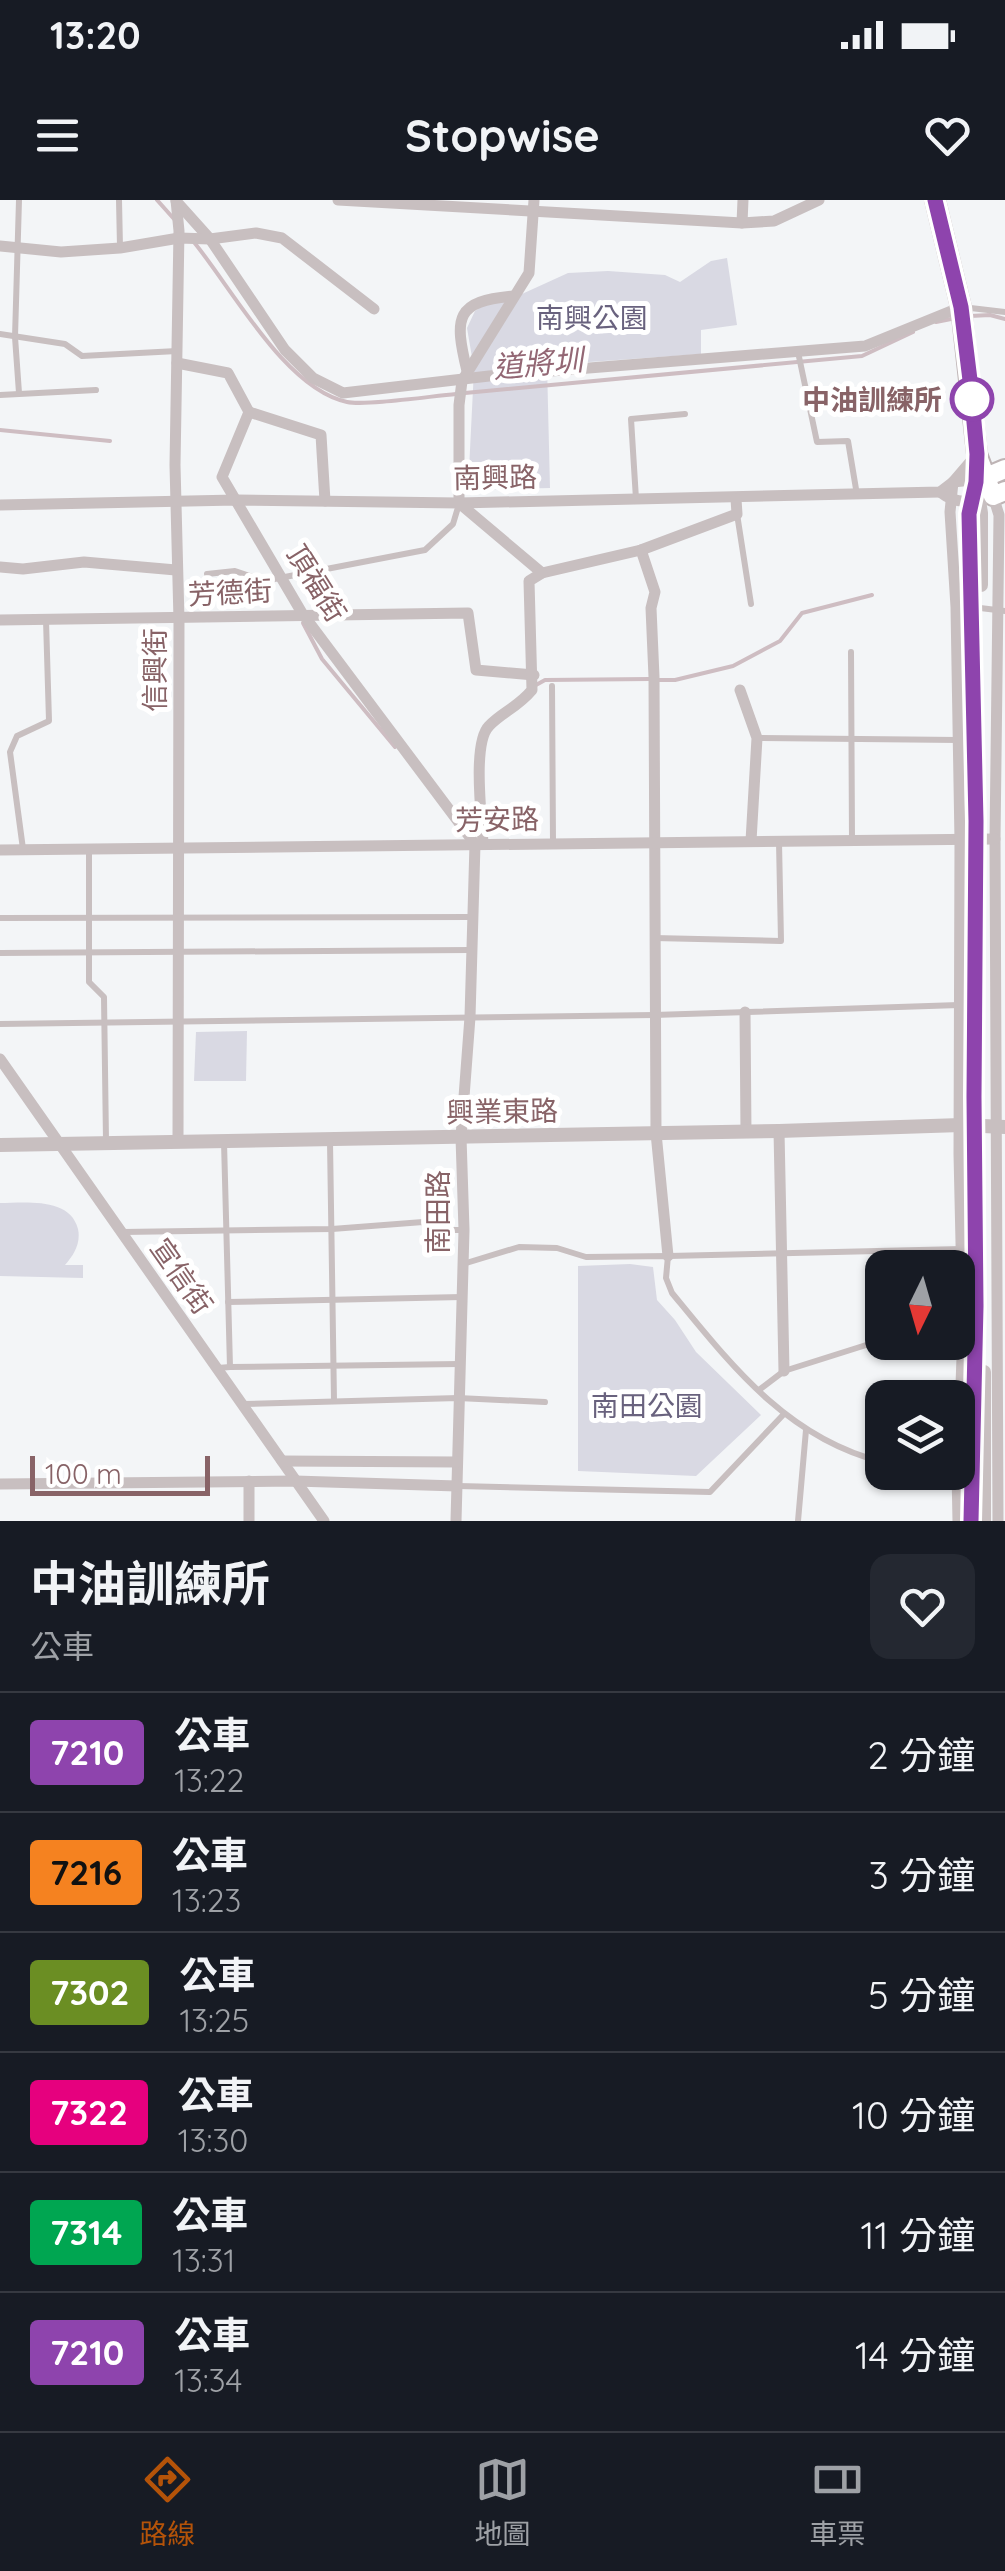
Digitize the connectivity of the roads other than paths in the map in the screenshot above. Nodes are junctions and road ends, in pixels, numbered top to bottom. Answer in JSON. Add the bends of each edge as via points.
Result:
{"nodes":[{"id":1,"x":19,"y":200,"type":"edge"},
{"id":2,"x":119,"y":200,"type":"edge"},
{"id":3,"x":338,"y":200,"type":"edge"},
{"id":4,"x":744,"y":200,"type":"edge"},
{"id":5,"x":818,"y":200,"type":"edge"},
{"id":6,"x":935,"y":200,"type":"edge"},
{"id":7,"x":373,"y":201,"type":"edge"},
{"id":8,"x":177,"y":204,"type":"edge"},
{"id":9,"x":534,"y":206,"type":"edge"},
{"id":10,"x":742,"y":223,"type":"junction"},
{"id":11,"x":190,"y":237,"type":"junction"},
{"id":12,"x":0,"y":246,"type":"edge"},
{"id":13,"x":20,"y":248,"type":"junction"},
{"id":14,"x":120,"y":248,"type":"junction"},
{"id":15,"x":514,"y":296,"type":"junction"},
{"id":16,"x":374,"y":308,"type":"dead end"},
{"id":17,"x":1005,"y":312,"type":"edge"},
{"id":18,"x":962,"y":316,"type":"junction"},
{"id":19,"x":0,"y":334,"type":"edge"},
{"id":20,"x":15,"y":337,"type":"junction"},
{"id":21,"x":798,"y":351,"type":"junction"},
{"id":22,"x":177,"y":357,"type":"junction"},
{"id":23,"x":464,"y":376,"type":"junction"},
{"id":24,"x":96,"y":390,"type":"dead end"},
{"id":25,"x":20,"y":394,"type":"junction"},
{"id":26,"x":0,"y":395,"type":"edge"},
{"id":27,"x":249,"y":412,"type":"junction"},
{"id":28,"x":685,"y":414,"type":"dead end"},
{"id":29,"x":977,"y":454,"type":"junction"},
{"id":30,"x":1005,"y":468,"type":"edge"},
{"id":31,"x":981,"y":479,"type":"junction"},
{"id":32,"x":953,"y":482,"type":"junction"},
{"id":33,"x":940,"y":492,"type":"junction"},
{"id":34,"x":856,"y":495,"type":"junction"},
{"id":35,"x":987,"y":497,"type":"edge"},
{"id":36,"x":736,"y":499,"type":"junction"},
{"id":37,"x":236,"y":500,"type":"junction"},
{"id":38,"x":636,"y":500,"type":"junction"},
{"id":39,"x":176,"y":501,"type":"junction"},
{"id":40,"x":325,"y":501,"type":"junction"},
{"id":41,"x":951,"y":501,"type":"junction"},
{"id":42,"x":459,"y":503,"type":"junction"},
{"id":43,"x":0,"y":505,"type":"edge"},
{"id":44,"x":737,"y":514,"type":"junction"},
{"id":45,"x":641,"y":550,"type":"junction"},
{"id":46,"x":0,"y":567,"type":"edge"},
{"id":47,"x":176,"y":570,"type":"junction"},
{"id":48,"x":542,"y":573,"type":"junction"},
{"id":49,"x":207,"y":574,"type":"dead end"},
{"id":50,"x":284,"y":578,"type":"junction"},
{"id":51,"x":751,"y":604,"type":"dead end"},
{"id":52,"x":956,"y":607,"type":"junction"},
{"id":53,"x":977,"y":607,"type":"junction"},
{"id":54,"x":1001,"y":610,"type":"edge"},
{"id":55,"x":302,"y":613,"type":"junction"},
{"id":56,"x":0,"y":620,"type":"edge"},
{"id":57,"x":46,"y":620,"type":"junction"},
{"id":58,"x":179,"y":620,"type":"junction"},
{"id":59,"x":850,"y":652,"type":"dead end"},
{"id":60,"x":534,"y":675,"type":"junction"},
{"id":61,"x":552,"y":686,"type":"dead end"},
{"id":62,"x":740,"y":690,"type":"dead end"},
{"id":63,"x":757,"y":738,"type":"junction"},
{"id":64,"x":851,"y":740,"type":"junction"},
{"id":65,"x":958,"y":740,"type":"junction"},
{"id":66,"x":0,"y":752,"type":"edge"},
{"id":67,"x":10,"y":752,"type":"junction"},
{"id":68,"x":779,"y":840,"type":"junction"},
{"id":69,"x":852,"y":840,"type":"junction"},
{"id":70,"x":978,"y":840,"type":"junction"},
{"id":71,"x":751,"y":841,"type":"junction"},
{"id":72,"x":654,"y":842,"type":"junction"},
{"id":73,"x":553,"y":843,"type":"junction"},
{"id":74,"x":479,"y":844,"type":"junction"},
{"id":75,"x":178,"y":848,"type":"junction"},
{"id":76,"x":88,"y":849,"type":"junction"},
{"id":77,"x":0,"y":850,"type":"edge"},
{"id":78,"x":23,"y":850,"type":"junction"},
{"id":79,"x":179,"y":916,"type":"junction"},
{"id":80,"x":89,"y":917,"type":"junction"},
{"id":81,"x":471,"y":917,"type":"junction"},
{"id":82,"x":0,"y":918,"type":"edge"},
{"id":83,"x":654,"y":938,"type":"junction"},
{"id":84,"x":470,"y":950,"type":"junction"},
{"id":85,"x":88,"y":952,"type":"junction"},
{"id":86,"x":178,"y":952,"type":"junction"},
{"id":87,"x":0,"y":953,"type":"edge"},
{"id":88,"x":959,"y":1005,"type":"junction"},
{"id":89,"x":745,"y":1012,"type":"junction"},
{"id":90,"x":654,"y":1015,"type":"junction"},
{"id":91,"x":470,"y":1016,"type":"junction"},
{"id":92,"x":104,"y":1023,"type":"junction"},
{"id":93,"x":180,"y":1023,"type":"junction"},
{"id":94,"x":0,"y":1024,"type":"edge"},
{"id":95,"x":0,"y":1059,"type":"edge"},
{"id":96,"x":984,"y":1126,"type":"edge"},
{"id":97,"x":746,"y":1132,"type":"junction"},
{"id":98,"x":778,"y":1132,"type":"junction"},
{"id":99,"x":656,"y":1133,"type":"junction"},
{"id":100,"x":461,"y":1136,"type":"junction"},
{"id":101,"x":330,"y":1139,"type":"junction"},
{"id":102,"x":178,"y":1141,"type":"junction"},
{"id":103,"x":224,"y":1141,"type":"junction"},
{"id":104,"x":106,"y":1143,"type":"junction"},
{"id":105,"x":58,"y":1144,"type":"junction"},
{"id":106,"x":0,"y":1145,"type":"edge"},
{"id":107,"x":332,"y":1228,"type":"junction"},
{"id":108,"x":228,"y":1230,"type":"junction"},
{"id":109,"x":464,"y":1230,"type":"junction"},
{"id":110,"x":122,"y":1232,"type":"junction"},
{"id":111,"x":961,"y":1249,"type":"joint"},
{"id":112,"x":972,"y":1250,"type":"edge"},
{"id":113,"x":1000,"y":1250,"type":"edge"},
{"id":114,"x":781,"y":1252,"type":"junction"},
{"id":115,"x":668,"y":1256,"type":"junction"},
{"id":116,"x":462,"y":1264,"type":"junction"},
{"id":117,"x":462,"y":1297,"type":"junction"},
{"id":118,"x":333,"y":1300,"type":"junction"},
{"id":119,"x":228,"y":1302,"type":"junction"},
{"id":120,"x":975,"y":1331,"type":"edge"},
{"id":121,"x":865,"y":1345,"type":"edge"},
{"id":122,"x":460,"y":1364,"type":"junction"},
{"id":123,"x":334,"y":1366,"type":"junction"},
{"id":124,"x":230,"y":1367,"type":"junction"},
{"id":125,"x":215,"y":1368,"type":"junction"},
{"id":126,"x":784,"y":1371,"type":"junction"},
{"id":127,"x":759,"y":1390,"type":"junction"},
{"id":128,"x":458,"y":1398,"type":"junction"},
{"id":129,"x":334,"y":1400,"type":"junction"},
{"id":130,"x":544,"y":1402,"type":"dead end"},
{"id":131,"x":243,"y":1404,"type":"junction"},
{"id":132,"x":783,"y":1414,"type":"junction"},
{"id":133,"x":1001,"y":1414,"type":"edge"},
{"id":134,"x":806,"y":1430,"type":"junction"},
{"id":135,"x":865,"y":1456,"type":"edge"},
{"id":136,"x":282,"y":1461,"type":"junction"},
{"id":137,"x":457,"y":1462,"type":"junction"},
{"id":138,"x":975,"y":1477,"type":"edge"},
{"id":139,"x":295,"y":1481,"type":"junction"},
{"id":140,"x":249,"y":1482,"type":"junction"},
{"id":141,"x":0,"y":1484,"type":"edge"},
{"id":142,"x":457,"y":1486,"type":"junction"},
{"id":143,"x":972,"y":1490,"type":"edge"},
{"id":144,"x":964,"y":1520,"type":"edge"},
{"id":145,"x":249,"y":1521,"type":"edge"},
{"id":146,"x":324,"y":1521,"type":"edge"},
{"id":147,"x":456,"y":1521,"type":"edge"},
{"id":148,"x":798,"y":1521,"type":"edge"},
{"id":149,"x":984,"y":1521,"type":"edge"},
{"id":150,"x":998,"y":1521,"type":"edge"}],
"edges":[{"from":1,"to":13,"type":"lane"},
{"from":2,"to":14,"type":"lane"},
{"from":3,"to":7,"type":"street"},
{"from":4,"to":10,"type":"street"},
{"from":5,"to":10,"type":"street","via":[[774,221]]},
{"from":6,"to":18,"type":"main road"},
{"from":7,"to":9,"type":"street"},
{"from":8,"to":11,"type":"street","name":"信興街"},
{"from":8,"to":11,"type":"street"},
{"from":9,"to":10,"type":"street"},
{"from":9,"to":15,"type":"street","via":[[529,272]]},
{"from":11,"to":14,"type":"street"},
{"from":11,"to":16,"type":"street","via":[[282,238]]},
{"from":11,"to":22,"type":"street","name":"信興街"},
{"from":11,"to":23,"type":"street","via":[[313,378],[343,393]]},
{"from":12,"to":13,"type":"street"},
{"from":13,"to":14,"type":"street"},
{"from":13,"to":20,"type":"lane"},
{"from":15,"to":23,"type":"street"},
{"from":15,"to":23,"type":"street","via":[[482,298],[469,307],[461,320]]},
{"from":17,"to":18,"type":"lane","via":[[982,307]]},
{"from":18,"to":21,"type":"street","via":[[880,342]]},
{"from":18,"to":29,"type":"main road"},
{"from":19,"to":20,"type":"lane"},
{"from":20,"to":22,"type":"lane","via":[[65,344],[82,356]]},
{"from":20,"to":25,"type":"lane"},
{"from":21,"to":23,"type":"street"},
{"from":21,"to":34,"type":"lane","via":[[817,442],[848,441]]},
{"from":22,"to":27,"type":"street","via":[[228,373]]},
{"from":22,"to":39,"type":"street","name":"信興街"},
{"from":23,"to":42,"type":"street"},
{"from":24,"to":25,"type":"lane"},
{"from":25,"to":26,"type":"lane"},
{"from":27,"to":37,"type":"street","name":"頂福街","via":[[222,477]]},
{"from":27,"to":40,"type":"street","via":[[321,435]]},
{"from":28,"to":38,"type":"lane","via":[[631,419]]},
{"from":29,"to":31,"type":"main road"},
{"from":29,"to":32,"type":"street"},
{"from":30,"to":31,"type":"main road"},
{"from":31,"to":32,"type":"street"},
{"from":31,"to":35,"type":"main road"},
{"from":32,"to":33,"type":"street"},
{"from":32,"to":41,"type":"street"},
{"from":33,"to":34,"type":"street","name":"南興路"},
{"from":33,"to":41,"type":"street"},
{"from":34,"to":36,"type":"street","name":"南興路"},
{"from":35,"to":41,"type":"street"},
{"from":35,"to":53,"type":"street"},
{"from":35,"to":54,"type":"street","via":[[998,515]]},
{"from":36,"to":38,"type":"street","name":"南興路"},
{"from":36,"to":44,"type":"street"},
{"from":37,"to":39,"type":"street","name":"南興路"},
{"from":37,"to":40,"type":"street","name":"南興路"},
{"from":37,"to":50,"type":"street","name":"頂福街"},
{"from":38,"to":42,"type":"street","name":"南興路"},
{"from":39,"to":43,"type":"street","name":"南興路"},
{"from":39,"to":47,"type":"street","name":"信興街"},
{"from":40,"to":42,"type":"street","name":"南興路"},
{"from":41,"to":52,"type":"street"},
{"from":42,"to":48,"type":"street"},
{"from":42,"to":50,"type":"lane","via":[[453,524],[425,550]]},
{"from":44,"to":45,"type":"street"},
{"from":44,"to":51,"type":"lane"},
{"from":45,"to":48,"type":"street"},
{"from":45,"to":72,"type":"street","via":[[655,592]]},
{"from":46,"to":47,"type":"street","via":[[84,562]]},
{"from":47,"to":58,"type":"street","name":"信興街"},
{"from":48,"to":60,"type":"street","via":[[529,581]]},
{"from":49,"to":50,"type":"lane"},
{"from":50,"to":55,"type":"street","name":"頂福街"},
{"from":52,"to":53,"type":"lane"},
{"from":52,"to":65,"type":"street"},
{"from":53,"to":54,"type":"lane"},
{"from":53,"to":70,"type":"street"},
{"from":54,"to":70,"type":"street"},
{"from":55,"to":58,"type":"street","name":"芳德街"},
{"from":55,"to":60,"type":"street","name":"芳德街","via":[[468,613],[476,670]]},
{"from":55,"to":74,"type":"street","name":"頂福街"},
{"from":56,"to":57,"type":"street","name":"芳德街"},
{"from":57,"to":58,"type":"street","name":"芳德街"},
{"from":57,"to":67,"type":"lane","via":[[49,721],[17,736]]},
{"from":58,"to":75,"type":"street","name":"信興街"},
{"from":59,"to":64,"type":"lane"},
{"from":60,"to":74,"type":"street","name":"南田路","via":[[532,690],[488,726],[480,742]]},
{"from":61,"to":73,"type":"lane"},
{"from":62,"to":63,"type":"street"},
{"from":63,"to":64,"type":"lane"},
{"from":63,"to":71,"type":"street"},
{"from":64,"to":65,"type":"lane"},
{"from":64,"to":69,"type":"lane"},
{"from":65,"to":70,"type":"street"},
{"from":66,"to":67,"type":"lane"},
{"from":67,"to":78,"type":"lane"},
{"from":68,"to":69,"type":"street","name":"芳安路"},
{"from":68,"to":71,"type":"street","name":"芳安路"},
{"from":68,"to":83,"type":"lane","via":[[780,941]]},
{"from":69,"to":70,"type":"street","name":"芳安路"},
{"from":70,"to":88,"type":"street"},
{"from":70,"to":96,"type":"street"},
{"from":70,"to":96,"type":"street"},
{"from":71,"to":72,"type":"street","name":"芳安路"},
{"from":72,"to":73,"type":"street","name":"芳安路"},
{"from":72,"to":83,"type":"street"},
{"from":73,"to":74,"type":"street","name":"芳安路"},
{"from":74,"to":75,"type":"street","name":"芳安路"},
{"from":74,"to":81,"type":"street","name":"南田路"},
{"from":75,"to":76,"type":"street","name":"芳安路"},
{"from":75,"to":79,"type":"street","name":"信興街"},
{"from":76,"to":78,"type":"street","name":"芳安路"},
{"from":76,"to":80,"type":"lane"},
{"from":77,"to":78,"type":"street","name":"芳安路"},
{"from":79,"to":80,"type":"lane"},
{"from":79,"to":81,"type":"lane"},
{"from":79,"to":86,"type":"street","name":"信興街"},
{"from":80,"to":82,"type":"lane"},
{"from":80,"to":85,"type":"lane"},
{"from":81,"to":84,"type":"street","name":"南田路"},
{"from":83,"to":90,"type":"street"},
{"from":84,"to":86,"type":"lane"},
{"from":84,"to":91,"type":"street","name":"南田路"},
{"from":85,"to":86,"type":"lane"},
{"from":85,"to":87,"type":"lane"},
{"from":85,"to":92,"type":"lane","via":[[89,982],[104,997]]},
{"from":86,"to":93,"type":"street","name":"信興街"},
{"from":88,"to":89,"type":"lane"},
{"from":88,"to":96,"type":"street"},
{"from":89,"to":90,"type":"lane"},
{"from":89,"to":97,"type":"street"},
{"from":90,"to":91,"type":"lane"},
{"from":90,"to":99,"type":"street"},
{"from":91,"to":93,"type":"lane"},
{"from":91,"to":100,"type":"street","name":"南田路"},
{"from":92,"to":93,"type":"lane"},
{"from":92,"to":94,"type":"lane"},
{"from":92,"to":104,"type":"lane"},
{"from":93,"to":102,"type":"street","name":"信興街"},
{"from":95,"to":105,"type":"street","name":"宣信街"},
{"from":96,"to":98,"type":"street","name":"興業東路"},
{"from":96,"to":111,"type":"street"},
{"from":96,"to":112,"type":"street"},
{"from":96,"to":113,"type":"street"},
{"from":96,"to":120,"type":"street"},
{"from":97,"to":98,"type":"street","name":"興業東路"},
{"from":97,"to":99,"type":"street","name":"興業東路"},
{"from":98,"to":114,"type":"street"},
{"from":99,"to":100,"type":"street","name":"興業東路"},
{"from":99,"to":115,"type":"street"},
{"from":100,"to":101,"type":"street","name":"興業東路"},
{"from":100,"to":109,"type":"street","name":"南田路"},
{"from":101,"to":103,"type":"street","name":"興業東路"},
{"from":101,"to":107,"type":"lane"},
{"from":102,"to":103,"type":"street","name":"興業東路"},
{"from":102,"to":104,"type":"street","name":"興業東路"},
{"from":103,"to":108,"type":"lane"},
{"from":104,"to":105,"type":"street","name":"興業東路"},
{"from":105,"to":106,"type":"street","name":"興業東路"},
{"from":105,"to":110,"type":"street","name":"宣信街"},
{"from":107,"to":108,"type":"lane"},
{"from":107,"to":109,"type":"lane","via":[[423,1222]]},
{"from":107,"to":118,"type":"lane"},
{"from":108,"to":110,"type":"lane"},
{"from":108,"to":119,"type":"lane"},
{"from":109,"to":116,"type":"street","name":"南田路"},
{"from":110,"to":125,"type":"street","name":"宣信街"},
{"from":111,"to":114,"type":"lane"},
{"from":113,"to":120,"type":"street"},
{"from":114,"to":115,"type":"lane"},
{"from":114,"to":126,"type":"street"},
{"from":115,"to":116,"type":"lane","via":[[586,1257],[518,1247]]},
{"from":115,"to":127,"type":"lane","via":[[672,1294]]},
{"from":116,"to":117,"type":"street","name":"南田路"},
{"from":117,"to":118,"type":"lane"},
{"from":117,"to":122,"type":"street","name":"南田路"},
{"from":118,"to":119,"type":"lane"},
{"from":118,"to":123,"type":"lane"},
{"from":119,"to":124,"type":"lane"},
{"from":120,"to":133,"type":"street"},
{"from":121,"to":126,"type":"lane"},
{"from":122,"to":123,"type":"lane"},
{"from":122,"to":128,"type":"street","name":"南田路"},
{"from":123,"to":124,"type":"lane"},
{"from":123,"to":129,"type":"lane"},
{"from":124,"to":125,"type":"lane"},
{"from":125,"to":131,"type":"street","name":"宣信街"},
{"from":126,"to":127,"type":"lane"},
{"from":127,"to":132,"type":"lane"},
{"from":128,"to":129,"type":"lane"},
{"from":128,"to":130,"type":"lane"},
{"from":128,"to":137,"type":"street","name":"南田路"},
{"from":129,"to":131,"type":"lane"},
{"from":131,"to":136,"type":"street","name":"宣信街"},
{"from":132,"to":134,"type":"lane"},
{"from":132,"to":142,"type":"lane","via":[[710,1492]]},
{"from":133,"to":138,"type":"street"},
{"from":134,"to":135,"type":"lane"},
{"from":134,"to":148,"type":"lane"},
{"from":136,"to":137,"type":"street"},
{"from":136,"to":139,"type":"street","name":"宣信街"},
{"from":137,"to":142,"type":"street","name":"南田路"},
{"from":138,"to":149,"type":"street"},
{"from":138,"to":150,"type":"street"},
{"from":139,"to":140,"type":"street"},
{"from":139,"to":142,"type":"street"},
{"from":139,"to":146,"type":"street","name":"宣信街"},
{"from":140,"to":141,"type":"street"},
{"from":140,"to":145,"type":"street"},
{"from":142,"to":147,"type":"street","name":"南田路"},
{"from":143,"to":144,"type":"street"}]}
